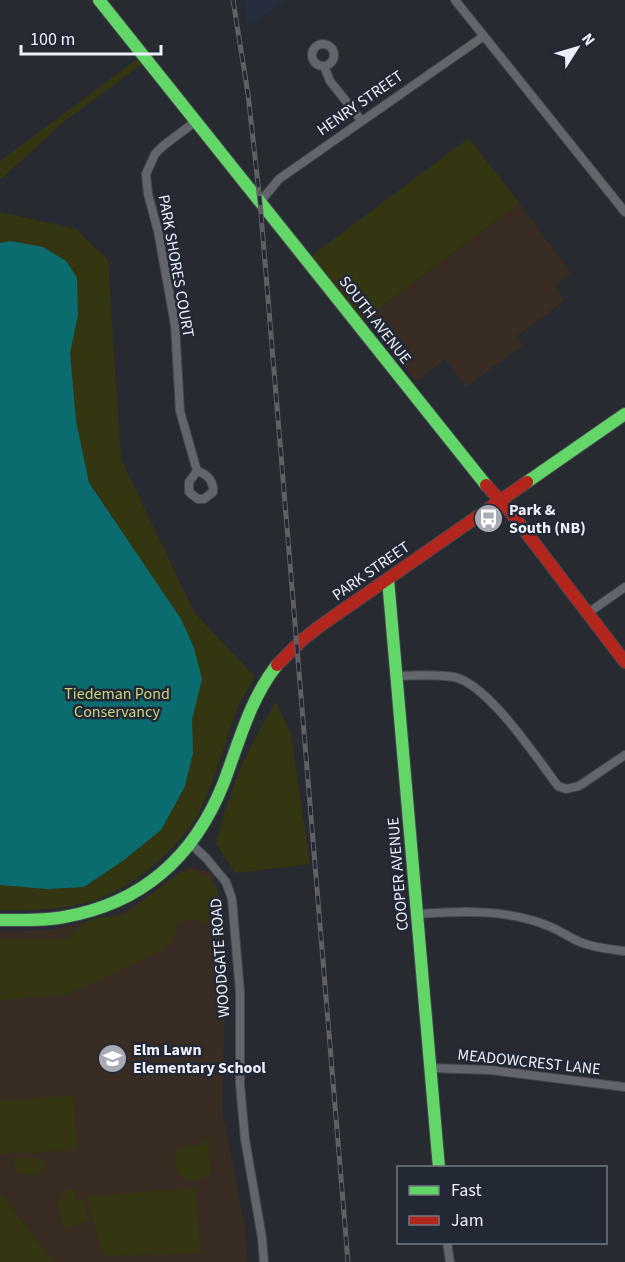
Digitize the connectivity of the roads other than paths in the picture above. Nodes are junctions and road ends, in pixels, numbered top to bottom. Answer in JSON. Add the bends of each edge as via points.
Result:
{"nodes":[{"id":1,"x":99,"y":0,"type":"edge"},
{"id":2,"x":455,"y":0,"type":"edge"},
{"id":3,"x":483,"y":36,"type":"junction"},
{"id":4,"x":324,"y":66,"type":"dead end"},
{"id":5,"x":361,"y":120,"type":"junction"},
{"id":6,"x":196,"y":121,"type":"junction"},
{"id":7,"x":260,"y":202,"type":"junction"},
{"id":8,"x":625,"y":212,"type":"edge"},
{"id":9,"x":625,"y":414,"type":"edge"},
{"id":10,"x":197,"y":471,"type":"dead end"},
{"id":11,"x":500,"y":501,"type":"junction"},
{"id":12,"x":388,"y":579,"type":"junction"},
{"id":13,"x":625,"y":587,"type":"edge"},
{"id":14,"x":588,"y":613,"type":"junction"},
{"id":15,"x":625,"y":662,"type":"edge"},
{"id":16,"x":398,"y":676,"type":"junction"},
{"id":17,"x":625,"y":755,"type":"edge"},
{"id":18,"x":191,"y":844,"type":"junction"},
{"id":19,"x":417,"y":914,"type":"junction"},
{"id":20,"x":0,"y":920,"type":"edge"},
{"id":21,"x":625,"y":951,"type":"edge"},
{"id":22,"x":431,"y":1068,"type":"junction"},
{"id":23,"x":625,"y":1086,"type":"edge"},
{"id":24,"x":439,"y":1166,"type":"edge"},
{"id":25,"x":447,"y":1244,"type":"edge"},
{"id":26,"x":264,"y":1262,"type":"edge"},
{"id":27,"x":450,"y":1262,"type":"edge"}],
"edges":[{"from":1,"to":6,"type":"street","name":"SOUTH AVENUE"},
{"from":2,"to":3,"type":"street"},
{"from":3,"to":5,"type":"street","name":"HENRY STREET"},
{"from":3,"to":8,"type":"street"},
{"from":4,"to":5,"type":"street","via":[[330,81]]},
{"from":5,"to":7,"type":"street","name":"HENRY STREET","via":[[279,179]]},
{"from":6,"to":7,"type":"street","name":"SOUTH AVENUE"},
{"from":6,"to":10,"type":"street","name":"PARK SHORES COURT","via":[[155,154],[146,174],[175,325],[180,411]]},
{"from":7,"to":11,"type":"street","name":"SOUTH AVENUE"},
{"from":9,"to":11,"type":"street","name":"PARK STREET"},
{"from":11,"to":12,"type":"street","name":"PARK STREET"},
{"from":11,"to":14,"type":"street","name":"SOUTH AVENUE"},
{"from":12,"to":16,"type":"street","name":"COOPER AVENUE"},
{"from":12,"to":18,"type":"street","name":"PARK STREET","via":[[296,644],[272,670],[250,710],[209,816]]},
{"from":13,"to":14,"type":"street"},
{"from":14,"to":15,"type":"street","name":"SOUTH AVENUE"},
{"from":16,"to":17,"type":"street","via":[[455,677],[471,685],[492,701],[558,786],[566,789],[573,789]]},
{"from":16,"to":19,"type":"street","name":"COOPER AVENUE"},
{"from":18,"to":20,"type":"street","name":"PARK STREET","via":[[154,880],[98,909],[64,917]]},
{"from":18,"to":26,"type":"street","name":"WOODGATE ROAD","via":[[226,882],[232,899],[240,992],[240,1085]]},
{"from":19,"to":21,"type":"street","via":[[472,911],[513,916],[547,925],[595,947]]},
{"from":19,"to":22,"type":"street","name":"COOPER AVENUE"},
{"from":22,"to":23,"type":"street","name":"MEADOWCREST LANE","via":[[490,1070]]},
{"from":22,"to":24,"type":"street","name":"COOPER AVENUE"},
{"from":25,"to":27,"type":"street"}]}
